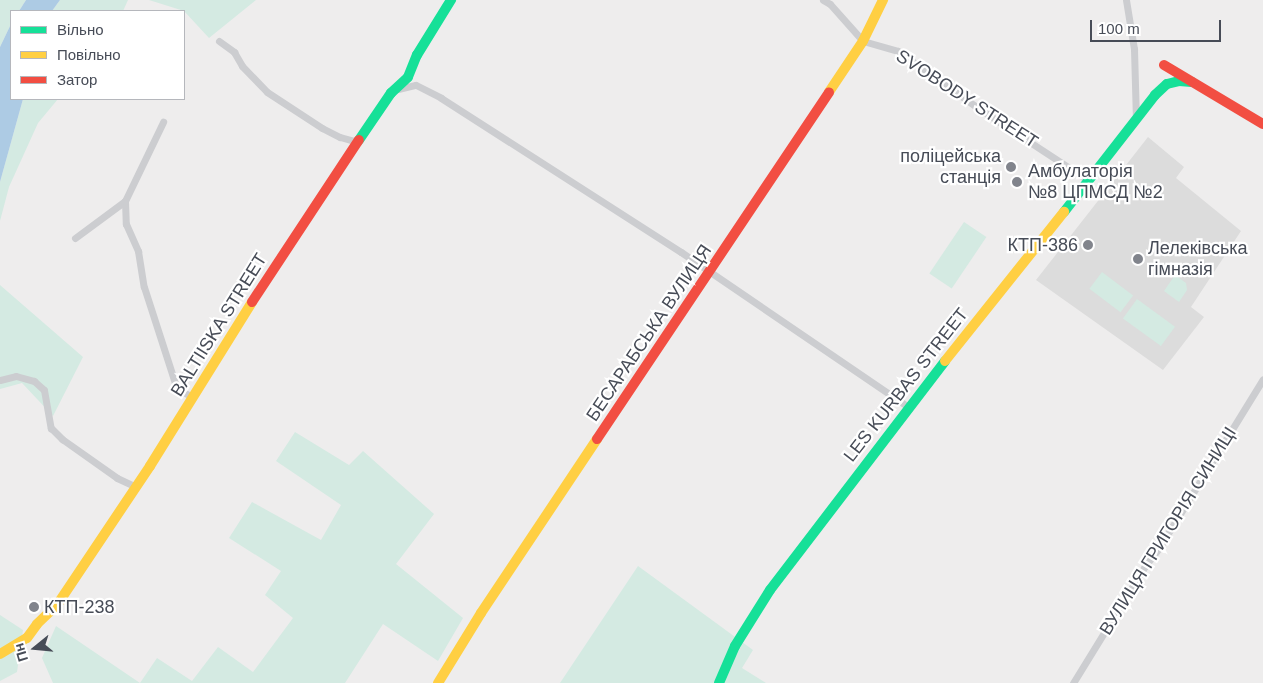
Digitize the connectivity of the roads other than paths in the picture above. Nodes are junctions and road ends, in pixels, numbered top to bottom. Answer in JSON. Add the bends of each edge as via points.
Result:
{"nodes":[{"id":1,"x":452,"y":0,"type":"edge"},
{"id":2,"x":823,"y":0,"type":"edge"},
{"id":3,"x":883,"y":0,"type":"edge"},
{"id":4,"x":1126,"y":0,"type":"edge"},
{"id":5,"x":219,"y":41,"type":"dead end"},
{"id":6,"x":863,"y":41,"type":"junction"},
{"id":7,"x":1164,"y":65,"type":"dead end"},
{"id":8,"x":1192,"y":82,"type":"junction"},
{"id":9,"x":391,"y":93,"type":"junction"},
{"id":10,"x":1136,"y":120,"type":"junction"},
{"id":11,"x":163,"y":122,"type":"dead end"},
{"id":12,"x":1263,"y":124,"type":"edge"},
{"id":13,"x":358,"y":142,"type":"junction"},
{"id":14,"x":1090,"y":181,"type":"junction"},
{"id":15,"x":125,"y":201,"type":"junction"},
{"id":16,"x":76,"y":238,"type":"dead end"},
{"id":17,"x":709,"y":272,"type":"junction"},
{"id":18,"x":1263,"y":379,"type":"edge"},
{"id":19,"x":0,"y":380,"type":"edge"},
{"id":20,"x":193,"y":398,"type":"junction"},
{"id":21,"x":908,"y":407,"type":"junction"},
{"id":22,"x":136,"y":488,"type":"junction"},
{"id":23,"x":0,"y":654,"type":"edge"},
{"id":24,"x":438,"y":683,"type":"edge"},
{"id":25,"x":719,"y":683,"type":"edge"},
{"id":26,"x":1073,"y":683,"type":"edge"}],
"edges":[{"from":1,"to":9,"type":"street","name":"BALTIISKA STREET","via":[[417,55],[408,77]]},
{"from":2,"to":6,"type":"street"},
{"from":3,"to":6,"type":"street","name":"БЕСАРАБСЬКА ВУЛИЦЯ"},
{"from":4,"to":10,"type":"street","via":[[1134,49]]},
{"from":5,"to":13,"type":"street","via":[[234,52],[242,66],[267,92],[322,128]]},
{"from":6,"to":14,"type":"street","name":"SVOBODY STREET","via":[[898,51]]},
{"from":6,"to":17,"type":"street","name":"БЕСАРАБСЬКА ВУЛИЦЯ"},
{"from":7,"to":8,"type":"street"},
{"from":8,"to":10,"type":"street","name":"LES KURBAS STREET","via":[[1167,84]]},
{"from":8,"to":12,"type":"street"},
{"from":9,"to":13,"type":"street","name":"BALTIISKA STREET"},
{"from":9,"to":17,"type":"street","via":[[416,85],[441,98],[563,174]]},
{"from":10,"to":14,"type":"street","name":"LES KURBAS STREET"},
{"from":11,"to":15,"type":"street"},
{"from":13,"to":20,"type":"street","name":"BALTIISKA STREET","via":[[278,260]]},
{"from":14,"to":21,"type":"street","name":"LES KURBAS STREET"},
{"from":15,"to":16,"type":"street"},
{"from":15,"to":20,"type":"street","via":[[126,224],[138,251],[144,287],[177,389]]},
{"from":17,"to":21,"type":"street"},
{"from":17,"to":24,"type":"street","name":"БЕСАРАБСЬКА ВУЛИЦЯ","via":[[481,613]]},
{"from":18,"to":26,"type":"street","name":"ВУЛИЦЯ ГРИГОРІЯ СИНИЦІ"},
{"from":19,"to":22,"type":"street","via":[[16,376],[34,381],[44,390],[51,428],[117,478]]},
{"from":20,"to":22,"type":"street","name":"BALTIISKA STREET"},
{"from":21,"to":25,"type":"street","name":"LES KURBAS STREET","via":[[770,590],[735,646]]},
{"from":22,"to":23,"type":"street","name":"BALTIISKA STREET","via":[[57,605],[27,638]]}]}
